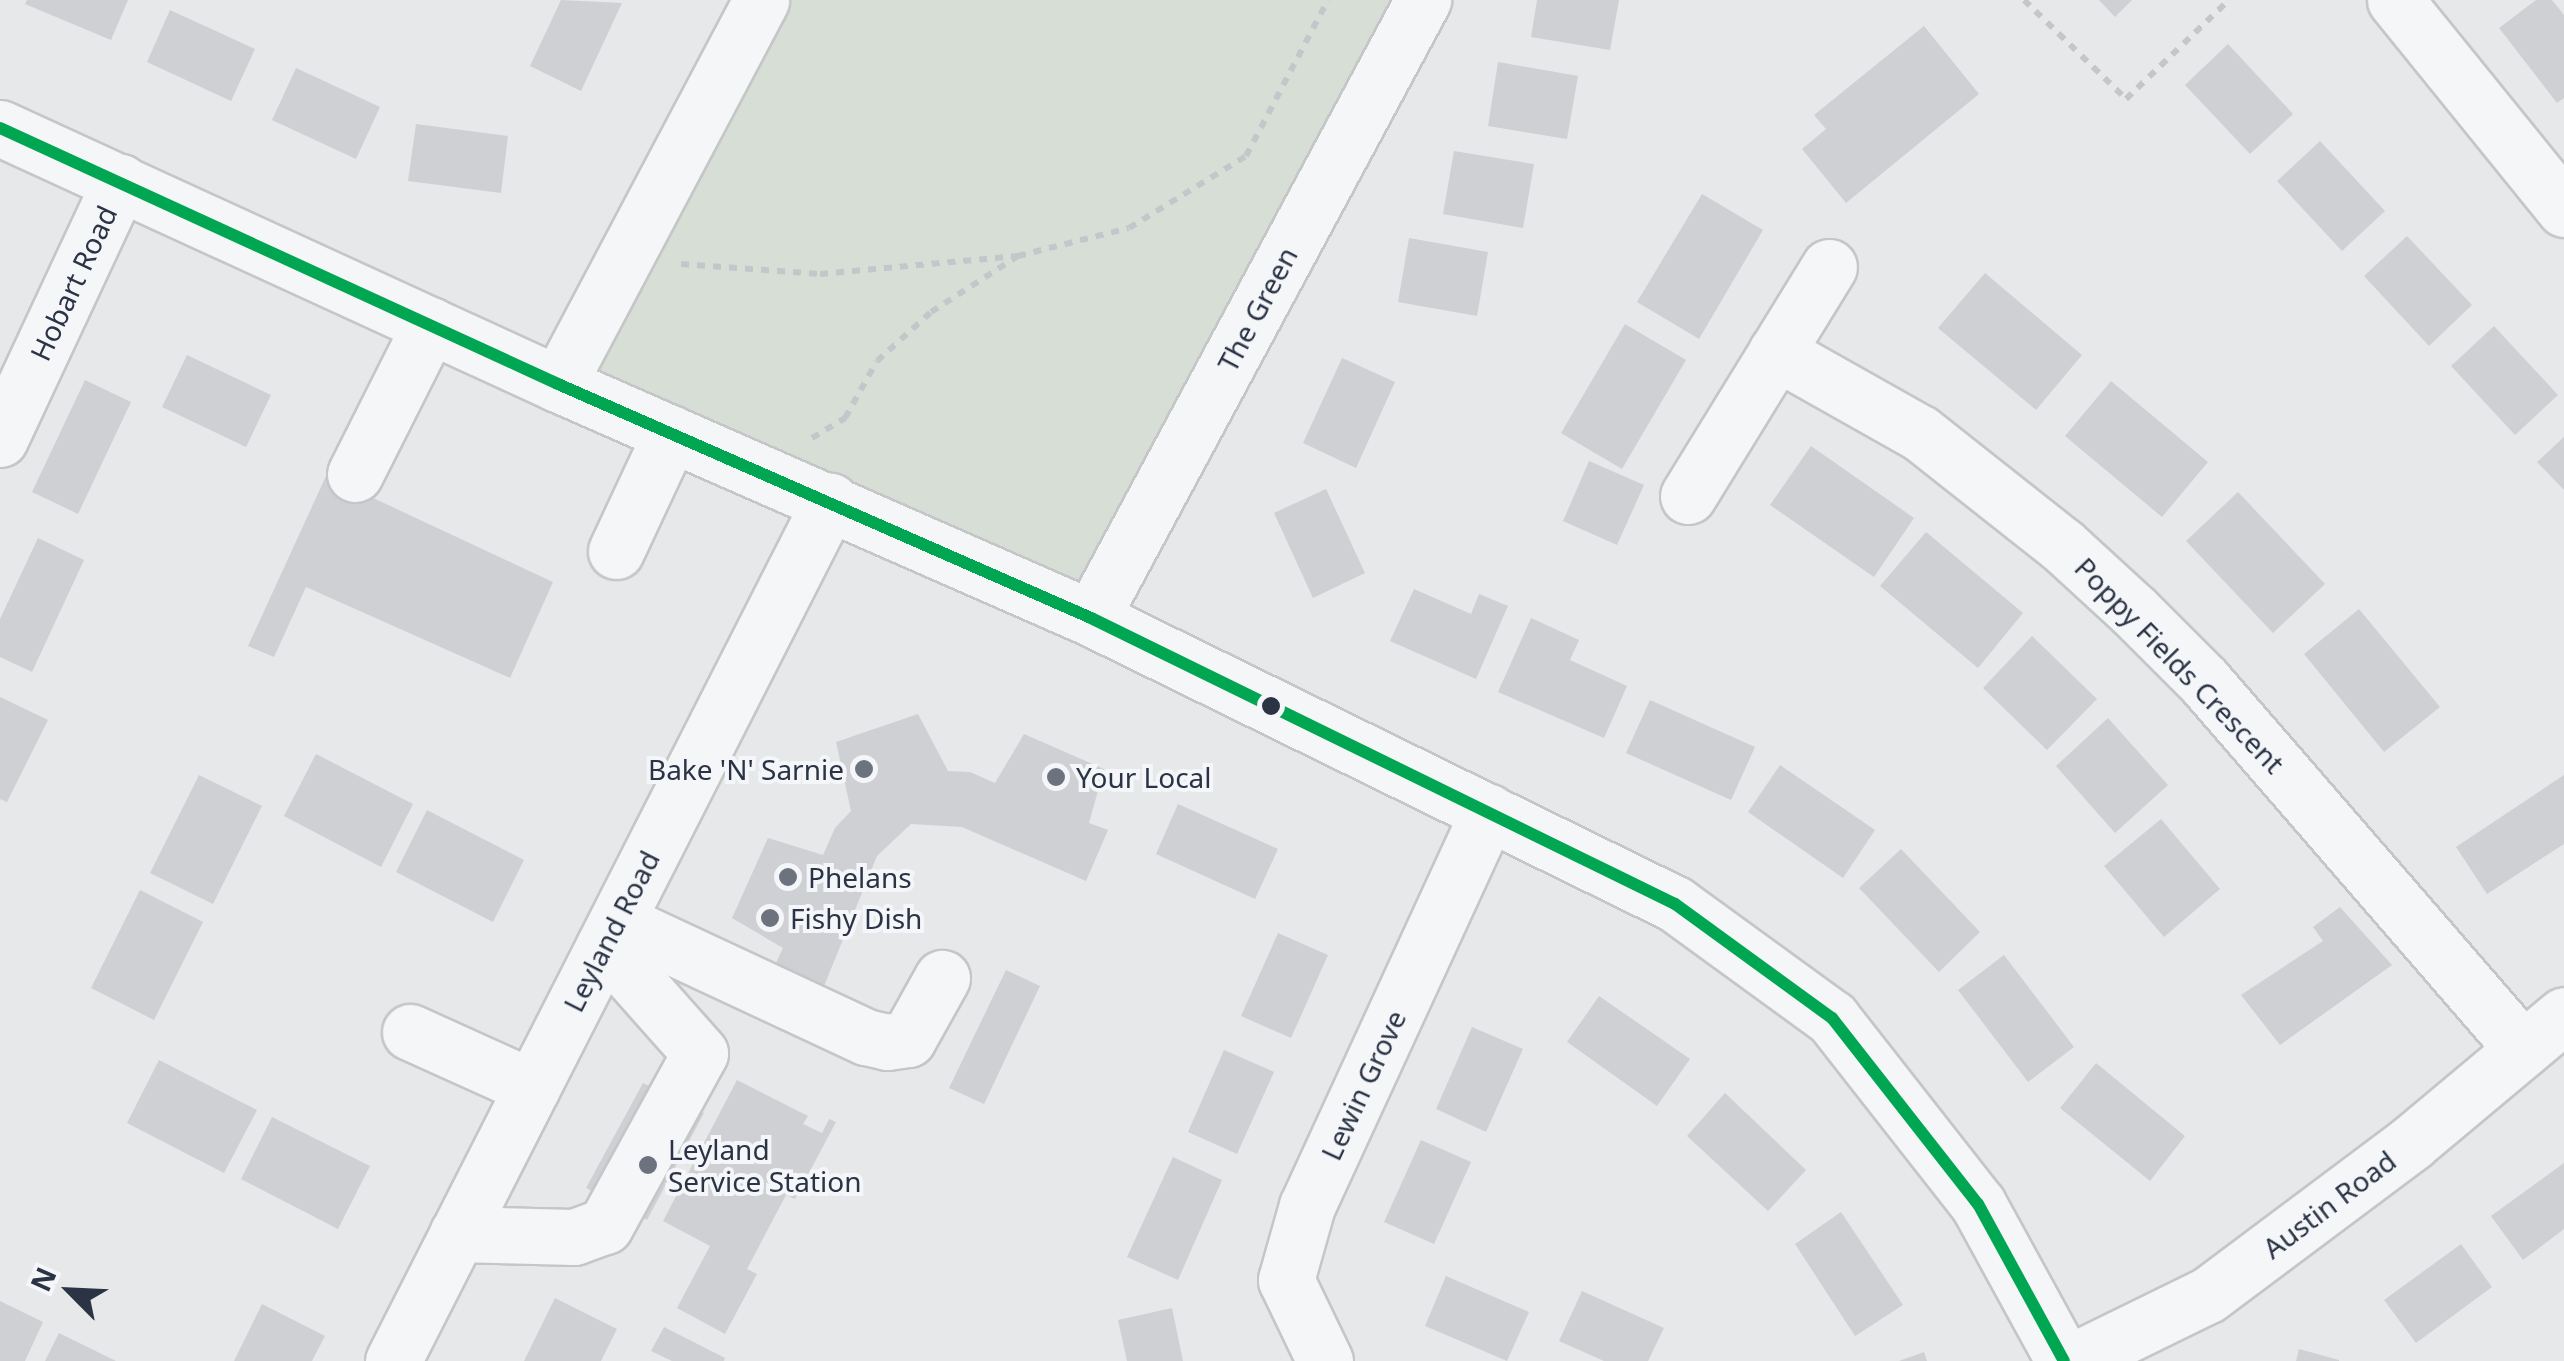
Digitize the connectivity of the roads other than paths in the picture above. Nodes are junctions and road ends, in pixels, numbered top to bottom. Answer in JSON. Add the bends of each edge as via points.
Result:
{"nodes":[{"id":1,"x":760,"y":0,"type":"edge"},
{"id":2,"x":1423,"y":0,"type":"edge"},
{"id":3,"x":2395,"y":0,"type":"edge"},
{"id":4,"x":0,"y":128,"type":"edge"},
{"id":5,"x":120,"y":182,"type":"junction"},
{"id":6,"x":2564,"y":209,"type":"edge"},
{"id":7,"x":1829,"y":267,"type":"dead end"},
{"id":8,"x":430,"y":325,"type":"junction"},
{"id":9,"x":1776,"y":352,"type":"junction"},
{"id":10,"x":558,"y":384,"type":"junction"},
{"id":11,"x":671,"y":433,"type":"junction"},
{"id":12,"x":0,"y":439,"type":"edge"},
{"id":13,"x":356,"y":474,"type":"dead end"},
{"id":14,"x":1688,"y":496,"type":"dead end"},
{"id":15,"x":830,"y":500,"type":"junction"},
{"id":16,"x":616,"y":551,"type":"dead end"},
{"id":17,"x":1091,"y":618,"type":"junction"},
{"id":18,"x":1488,"y":812,"type":"junction"},
{"id":19,"x":610,"y":933,"type":"junction"},
{"id":20,"x":942,"y":978,"type":"dead end"},
{"id":21,"x":2564,"y":1015,"type":"edge"},
{"id":22,"x":410,"y":1032,"type":"dead end"},
{"id":23,"x":2522,"y":1048,"type":"junction"},
{"id":24,"x":532,"y":1087,"type":"junction"},
{"id":25,"x":457,"y":1234,"type":"junction"},
{"id":26,"x":393,"y":1361,"type":"edge"},
{"id":27,"x":1325,"y":1361,"type":"edge"},
{"id":28,"x":2064,"y":1361,"type":"edge"},
{"id":29,"x":2073,"y":1361,"type":"edge"}],
"edges":[{"from":1,"to":10,"type":"street"},
{"from":2,"to":17,"type":"street","name":"The Green"},
{"from":3,"to":6,"type":"street"},
{"from":4,"to":5,"type":"street"},
{"from":5,"to":8,"type":"street"},
{"from":5,"to":12,"type":"street","name":"Hobart Road"},
{"from":7,"to":9,"type":"street"},
{"from":8,"to":10,"type":"street"},
{"from":8,"to":13,"type":"street"},
{"from":9,"to":14,"type":"street"},
{"from":9,"to":23,"type":"street","name":"Poppy Fields Crescent","via":[[1920,433],[2121,599],[2204,681]]},
{"from":10,"to":11,"type":"street"},
{"from":11,"to":15,"type":"street"},
{"from":11,"to":16,"type":"street"},
{"from":15,"to":17,"type":"street"},
{"from":15,"to":19,"type":"street","name":"Leyland Road"},
{"from":17,"to":18,"type":"street"},
{"from":18,"to":27,"type":"street","name":"Lewin Grove","via":[[1307,1206],[1286,1280]]},
{"from":18,"to":28,"type":"street","via":[[1675,904],[1832,1018],[1978,1204]]},
{"from":19,"to":20,"type":"street","via":[[887,1042],[908,1039]]},
{"from":19,"to":24,"type":"street","name":"Leyland Road"},
{"from":19,"to":25,"type":"street","via":[[700,1053],[605,1226],[574,1237]]},
{"from":21,"to":23,"type":"street","name":"Austin Road"},
{"from":22,"to":24,"type":"street"},
{"from":23,"to":29,"type":"street","name":"Austin Road","via":[[2411,1142],[2208,1295]]},
{"from":24,"to":25,"type":"street","name":"Leyland Road"},
{"from":25,"to":26,"type":"street","name":"Leyland Road"}]}
